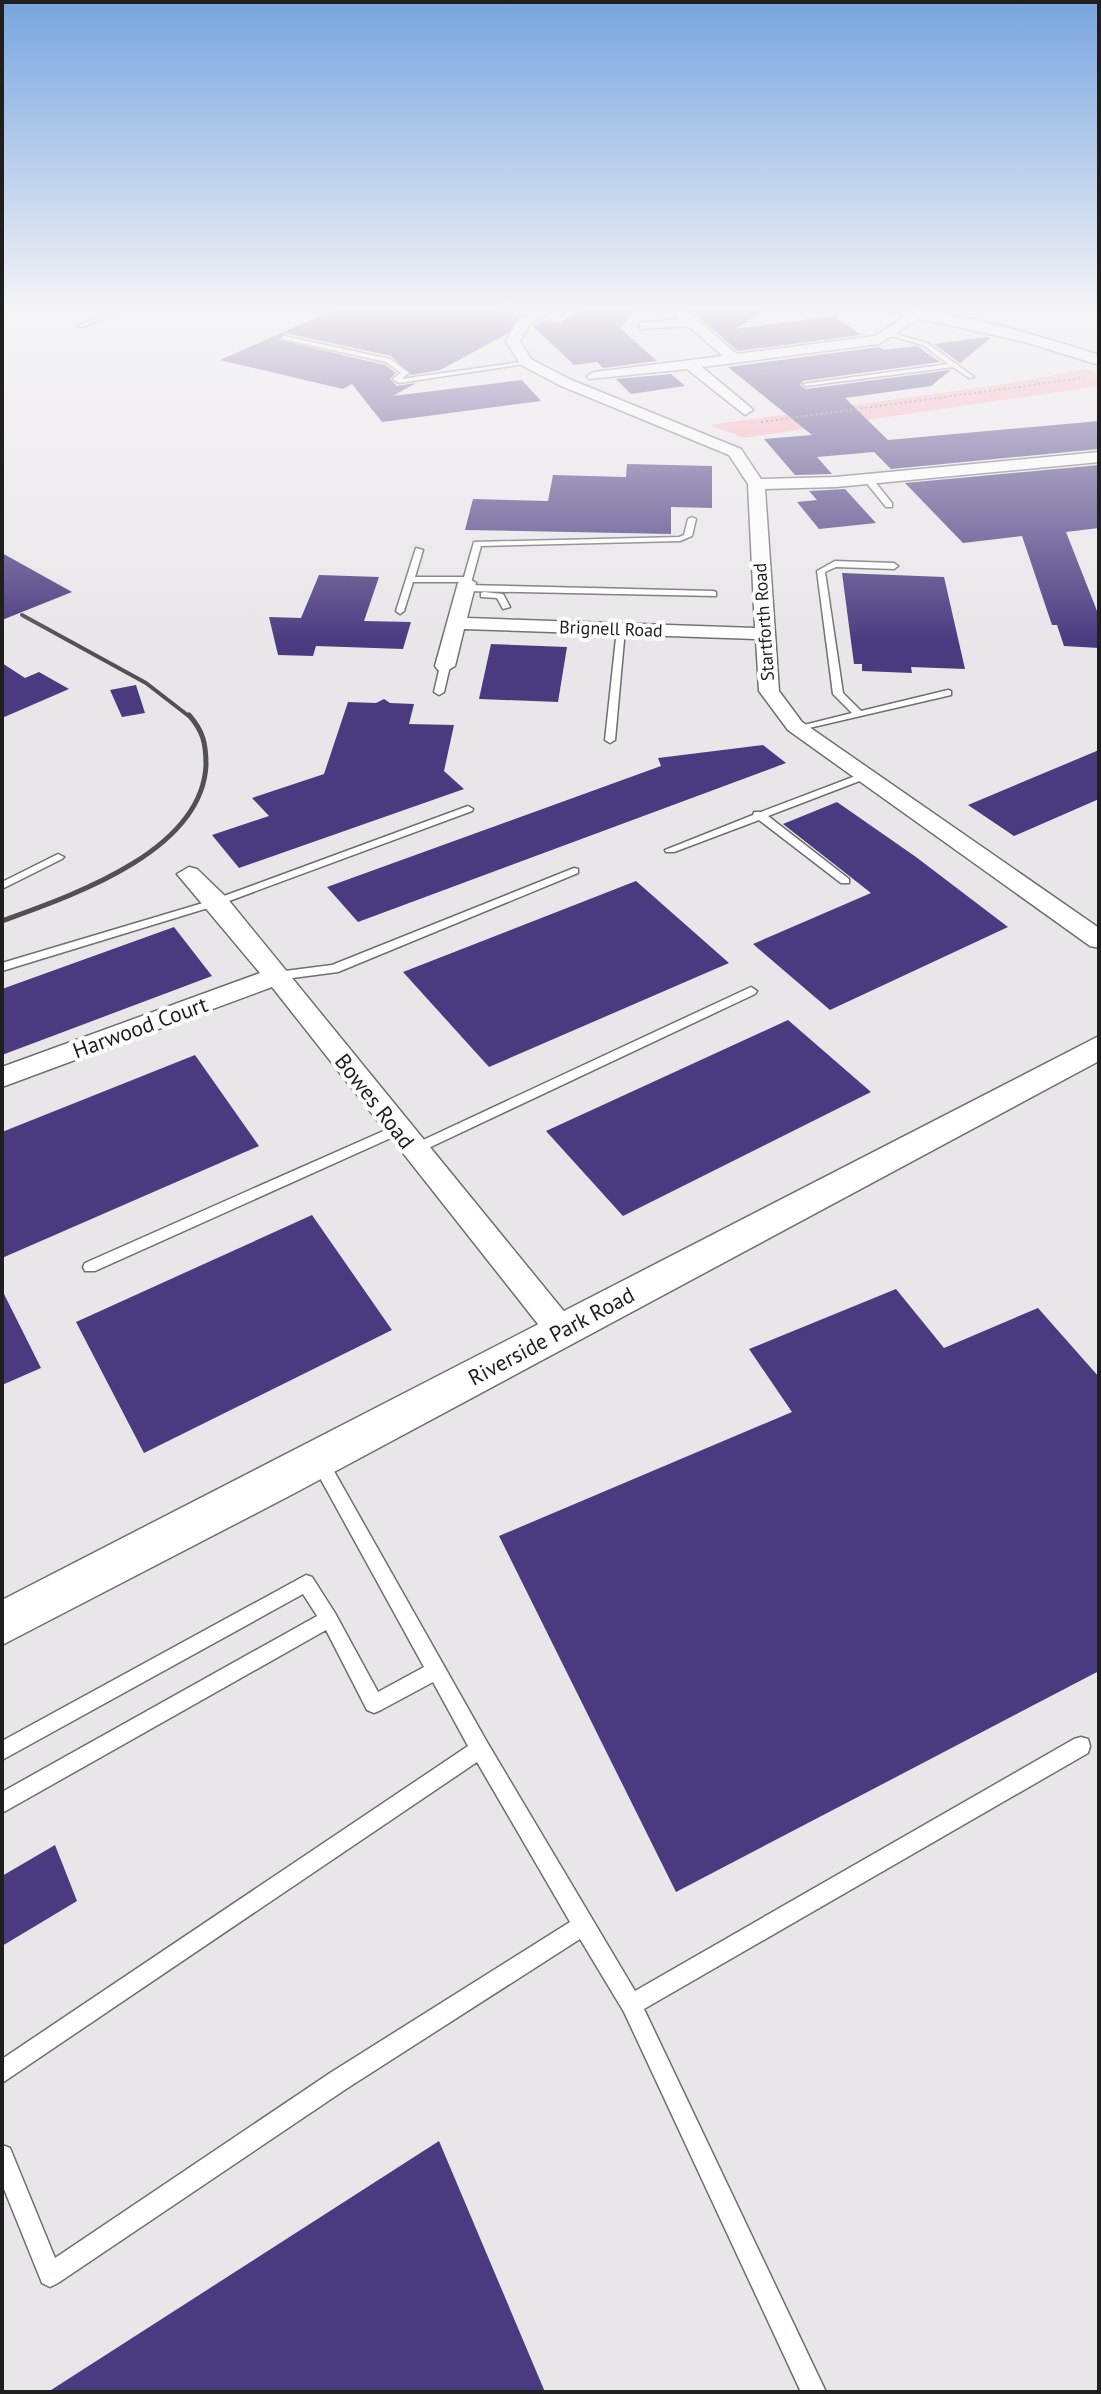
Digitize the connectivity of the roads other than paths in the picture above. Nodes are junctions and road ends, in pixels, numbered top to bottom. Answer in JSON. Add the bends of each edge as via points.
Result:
{"nodes":[{"id":1,"x":651,"y":418,"type":"edge"},
{"id":2,"x":1099,"y":458,"type":"edge"},
{"id":3,"x":868,"y":479,"type":"junction"},
{"id":4,"x":756,"y":484,"type":"junction"},
{"id":5,"x":889,"y":505,"type":"dead end"},
{"id":6,"x":692,"y":519,"type":"dead end"},
{"id":7,"x":419,"y":550,"type":"dead end"},
{"id":8,"x":894,"y":566,"type":"dead end"},
{"id":9,"x":410,"y":579,"type":"junction"},
{"id":10,"x":466,"y":587,"type":"junction"},
{"id":11,"x":713,"y":594,"type":"dead end"},
{"id":12,"x":506,"y":607,"type":"dead end"},
{"id":13,"x":400,"y":611,"type":"dead end"},
{"id":14,"x":456,"y":623,"type":"junction"},
{"id":15,"x":621,"y":629,"type":"junction"},
{"id":16,"x":765,"y":634,"type":"junction"},
{"id":17,"x":445,"y":666,"type":"joint"},
{"id":18,"x":439,"y":692,"type":"dead end"},
{"id":19,"x":948,"y":693,"type":"dead end"},
{"id":20,"x":859,"y":714,"type":"junction"},
{"id":21,"x":799,"y":729,"type":"junction"},
{"id":22,"x":610,"y":740,"type":"dead end"},
{"id":23,"x":866,"y":775,"type":"junction"},
{"id":24,"x":468,"y":809,"type":"dead end"},
{"id":25,"x":758,"y":814,"type":"junction"},
{"id":26,"x":670,"y":850,"type":"dead end"},
{"id":27,"x":58,"y":857,"type":"dead end"},
{"id":28,"x":574,"y":871,"type":"dead end"},
{"id":29,"x":189,"y":874,"type":"dead end"},
{"id":30,"x":845,"y":881,"type":"dead end"},
{"id":31,"x":2,"y":886,"type":"edge"},
{"id":32,"x":217,"y":902,"type":"junction"},
{"id":33,"x":1099,"y":940,"type":"edge"},
{"id":34,"x":2,"y":967,"type":"edge"},
{"id":35,"x":277,"y":976,"type":"junction"},
{"id":36,"x":751,"y":991,"type":"dead end"},
{"id":37,"x":1099,"y":1047,"type":"edge"},
{"id":38,"x":2,"y":1077,"type":"edge"},
{"id":39,"x":405,"y":1140,"type":"junction"},
{"id":40,"x":90,"y":1267,"type":"dead end"},
{"id":41,"x":560,"y":1329,"type":"junction"},
{"id":42,"x":320,"y":1462,"type":"junction"},
{"id":43,"x":329,"y":1619,"type":"junction"},
{"id":44,"x":2,"y":1623,"type":"edge"},
{"id":45,"x":436,"y":1670,"type":"junction"},
{"id":46,"x":1081,"y":1746,"type":"dead end"},
{"id":47,"x":480,"y":1749,"type":"junction"},
{"id":48,"x":2,"y":1751,"type":"edge"},
{"id":49,"x":2,"y":1803,"type":"edge"},
{"id":50,"x":582,"y":1926,"type":"junction"},
{"id":51,"x":631,"y":2005,"type":"junction"},
{"id":52,"x":2,"y":2072,"type":"edge"},
{"id":53,"x":2,"y":2156,"type":"edge"},
{"id":54,"x":814,"y":2392,"type":"edge"}],
"edges":[{"from":1,"to":4,"type":"street","via":[[735,452]]},
{"from":2,"to":3,"type":"street"},
{"from":3,"to":4,"type":"street"},
{"from":3,"to":5,"type":"lane"},
{"from":4,"to":16,"type":"street","name":"Startforth Road"},
{"from":6,"to":10,"type":"lane","via":[[688,536],[680,539],[477,544]]},
{"from":7,"to":9,"type":"lane"},
{"from":8,"to":20,"type":"lane","via":[[835,564],[821,571],[838,694]]},
{"from":9,"to":10,"type":"lane"},
{"from":9,"to":13,"type":"lane"},
{"from":10,"to":11,"type":"lane"},
{"from":10,"to":12,"type":"lane","via":[[500,596]]},
{"from":10,"to":14,"type":"street"},
{"from":14,"to":15,"type":"street","name":"Brignell Road"},
{"from":14,"to":17,"type":"street"},
{"from":15,"to":16,"type":"street","name":"Brignell Road"},
{"from":15,"to":22,"type":"lane"},
{"from":16,"to":21,"type":"street","name":"Startforth Road","via":[[769,691]]},
{"from":17,"to":18,"type":"lane"},
{"from":19,"to":20,"type":"lane"},
{"from":20,"to":21,"type":"lane"},
{"from":21,"to":23,"type":"street","name":"Startforth Road"},
{"from":23,"to":25,"type":"lane"},
{"from":23,"to":33,"type":"street","name":"Startforth Road"},
{"from":24,"to":32,"type":"lane"},
{"from":25,"to":26,"type":"lane"},
{"from":25,"to":30,"type":"lane"},
{"from":27,"to":31,"type":"lane"},
{"from":28,"to":35,"type":"lane","via":[[334,969]]},
{"from":29,"to":32,"type":"street","name":"Bowes Road"},
{"from":32,"to":34,"type":"lane"},
{"from":32,"to":35,"type":"street","name":"Bowes Road"},
{"from":35,"to":38,"type":"street","name":"Harwood Court"},
{"from":35,"to":39,"type":"street","name":"Bowes Road"},
{"from":36,"to":39,"type":"lane"},
{"from":37,"to":41,"type":"street","name":"Riverside Park Road"},
{"from":39,"to":40,"type":"lane"},
{"from":39,"to":41,"type":"street","name":"Bowes Road"},
{"from":41,"to":42,"type":"street","name":"Riverside Park Road"},
{"from":42,"to":44,"type":"street","name":"Riverside Park Road"},
{"from":42,"to":45,"type":"lane"},
{"from":43,"to":45,"type":"lane","via":[[374,1704]]},
{"from":43,"to":48,"type":"lane","via":[[306,1583]]},
{"from":43,"to":49,"type":"lane"},
{"from":45,"to":47,"type":"lane"},
{"from":46,"to":51,"type":"lane"},
{"from":47,"to":50,"type":"lane"},
{"from":47,"to":52,"type":"lane"},
{"from":50,"to":51,"type":"lane"},
{"from":50,"to":53,"type":"lane","via":[[338,2081],[50,2275]]},
{"from":51,"to":54,"type":"lane"}]}
